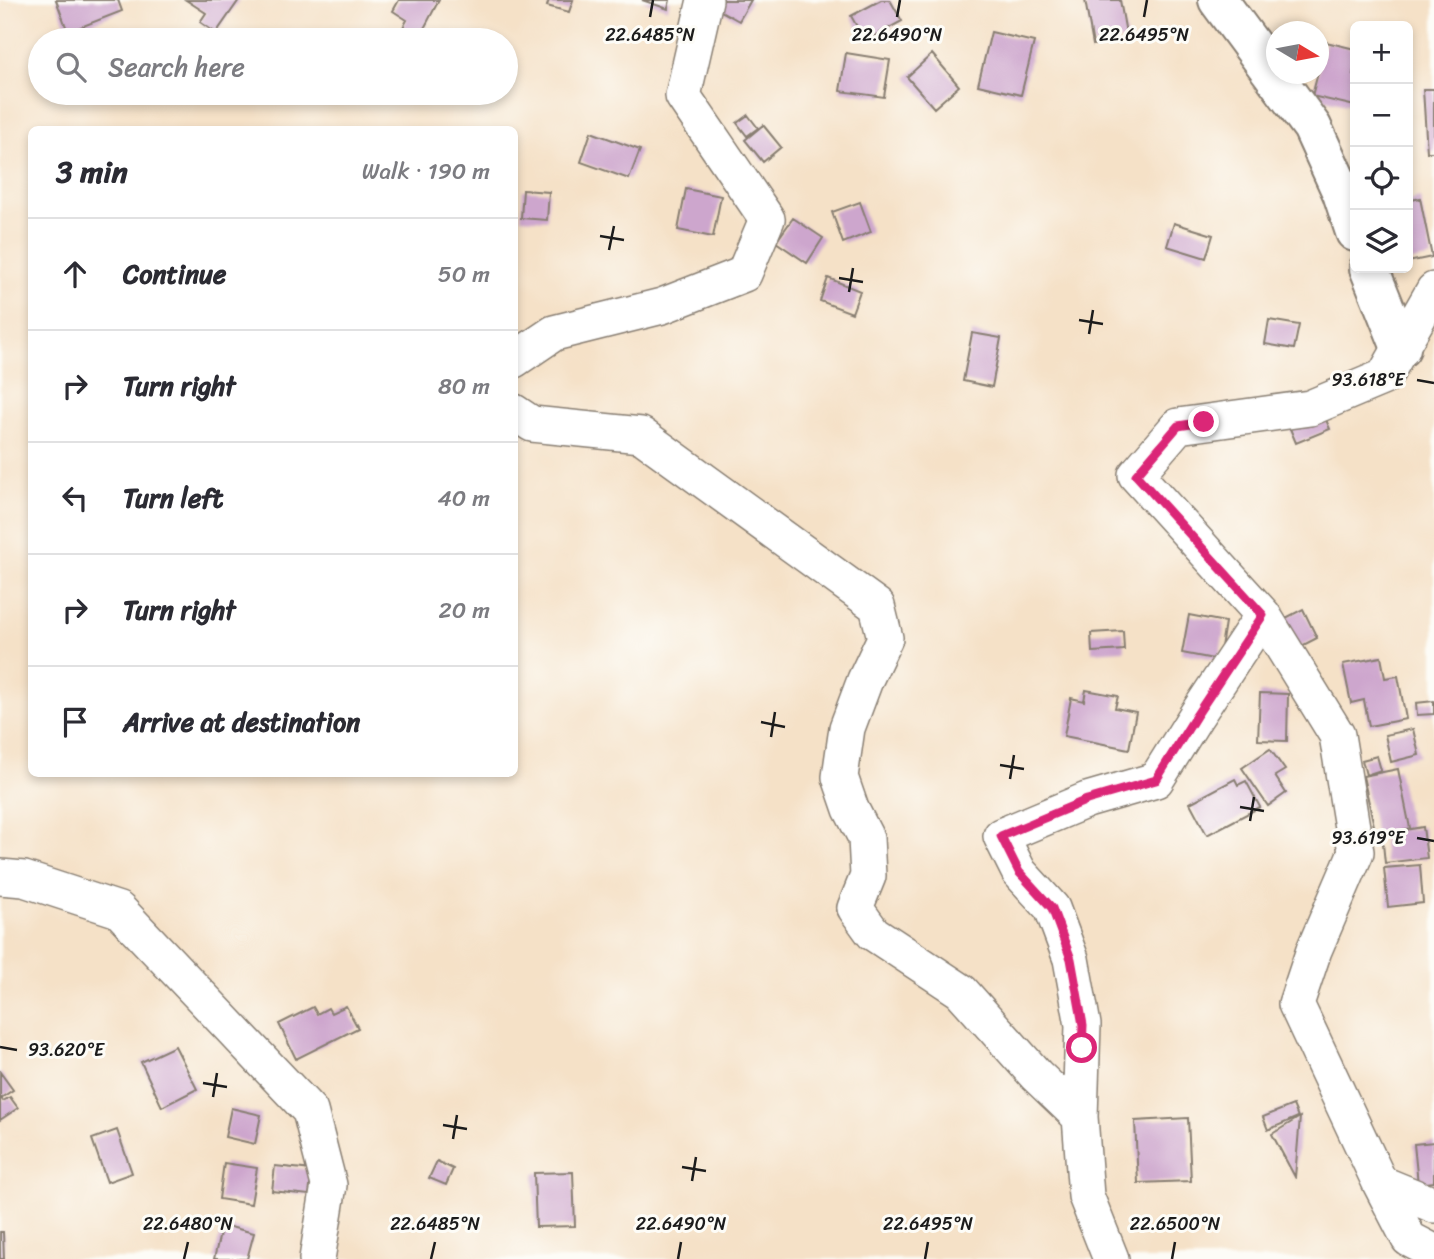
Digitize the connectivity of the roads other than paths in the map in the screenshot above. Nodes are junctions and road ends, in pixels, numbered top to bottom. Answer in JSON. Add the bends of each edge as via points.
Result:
{"nodes":[{"id":1,"x":705,"y":0,"type":"edge"},
{"id":2,"x":1218,"y":0,"type":"edge"},
{"id":3,"x":1350,"y":217,"type":"edge"},
{"id":4,"x":1371,"y":273,"type":"edge"},
{"id":5,"x":1434,"y":290,"type":"edge"},
{"id":6,"x":1401,"y":348,"type":"junction"},
{"id":7,"x":518,"y":357,"type":"edge"},
{"id":8,"x":518,"y":415,"type":"edge"},
{"id":9,"x":1263,"y":615,"type":"junction"},
{"id":10,"x":0,"y":877,"type":"edge"},
{"id":11,"x":1080,"y":1117,"type":"junction"},
{"id":12,"x":1380,"y":1183,"type":"junction"},
{"id":13,"x":1434,"y":1205,"type":"edge"},
{"id":14,"x":1434,"y":1252,"type":"edge"},
{"id":15,"x":317,"y":1259,"type":"edge"},
{"id":16,"x":1111,"y":1259,"type":"edge"}],
"edges":[{"from":1,"to":7,"type":"street","via":[[683,96],[767,219],[744,274],[662,306],[554,333]]},
{"from":2,"to":3,"type":"street","via":[[1312,127]]},
{"from":4,"to":6,"type":"street"},
{"from":5,"to":6,"type":"street"},
{"from":6,"to":9,"type":"street","via":[[1384,377],[1310,408],[1178,426],[1136,475]]},
{"from":8,"to":11,"type":"street","via":[[532,424],[642,435],[877,606],[885,638],[847,727],[840,777],[866,838],[868,876],[855,908],[873,933],[961,991]]},
{"from":9,"to":11,"type":"street","via":[[1156,780],[1087,800],[1001,836],[1019,872],[1052,908],[1071,959],[1083,1025]]},
{"from":9,"to":12,"type":"street","via":[[1337,735],[1356,852],[1296,1004]]},
{"from":10,"to":15,"type":"street","via":[[24,879],[119,910],[310,1111],[329,1185]]},
{"from":11,"to":16,"type":"street","via":[[1086,1196]]},
{"from":12,"to":13,"type":"street"},
{"from":12,"to":14,"type":"street","via":[[1409,1239]]}]}
